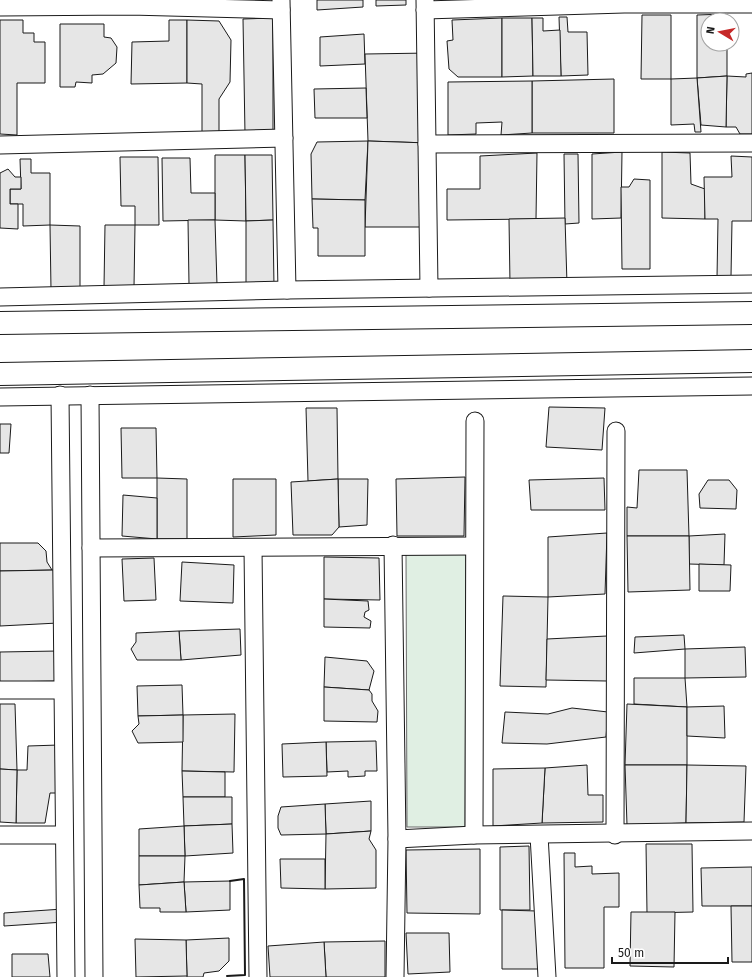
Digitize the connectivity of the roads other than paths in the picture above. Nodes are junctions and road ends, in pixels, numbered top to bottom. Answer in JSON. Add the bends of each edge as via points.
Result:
{"nodes":[{"id":1,"x":624,"y":2,"type":"edge"},
{"id":2,"x":130,"y":3,"type":"edge"},
{"id":3,"x":752,"y":4,"type":"edge"},
{"id":4,"x":281,"y":5,"type":"edge"},
{"id":5,"x":425,"y":5,"type":"edge"},
{"id":6,"x":0,"y":7,"type":"edge"},
{"id":7,"x":284,"y":138,"type":"junction"},
{"id":8,"x":752,"y":143,"type":"edge"},
{"id":9,"x":427,"y":144,"type":"junction"},
{"id":10,"x":0,"y":145,"type":"edge"},
{"id":11,"x":752,"y":284,"type":"edge"},
{"id":12,"x":429,"y":288,"type":"junction"},
{"id":13,"x":287,"y":290,"type":"junction"},
{"id":14,"x":0,"y":297,"type":"edge"},
{"id":15,"x":752,"y":313,"type":"edge"},
{"id":16,"x":0,"y":323,"type":"edge"},
{"id":17,"x":752,"y":361,"type":"edge"},
{"id":18,"x":0,"y":374,"type":"edge"},
{"id":19,"x":752,"y":386,"type":"edge"},
{"id":20,"x":60,"y":395,"type":"junction"},
{"id":21,"x":90,"y":395,"type":"junction"},
{"id":22,"x":0,"y":397,"type":"edge"},
{"id":23,"x":475,"y":422,"type":"dead end"},
{"id":24,"x":616,"y":431,"type":"dead end"},
{"id":25,"x":393,"y":545,"type":"junction"},
{"id":26,"x":474,"y":546,"type":"junction"},
{"id":27,"x":91,"y":548,"type":"junction"},
{"id":28,"x":253,"y":548,"type":"junction"},
{"id":29,"x":0,"y":690,"type":"edge"},
{"id":30,"x":62,"y":690,"type":"junction"},
{"id":31,"x":752,"y":831,"type":"edge"},
{"id":32,"x":615,"y":834,"type":"junction"},
{"id":33,"x":0,"y":835,"type":"edge"},
{"id":34,"x":63,"y":835,"type":"junction"},
{"id":35,"x":474,"y":835,"type":"junction"},
{"id":36,"x":539,"y":835,"type":"junction"},
{"id":37,"x":397,"y":839,"type":"junction"},
{"id":38,"x":66,"y":977,"type":"edge"},
{"id":39,"x":94,"y":977,"type":"edge"},
{"id":40,"x":258,"y":977,"type":"edge"},
{"id":41,"x":395,"y":977,"type":"edge"},
{"id":42,"x":547,"y":977,"type":"edge"}],
"edges":[{"from":1,"to":3,"type":"street"},
{"from":1,"to":5,"type":"street"},
{"from":2,"to":4,"type":"street"},
{"from":2,"to":6,"type":"street"},
{"from":4,"to":7,"type":"street"},
{"from":5,"to":9,"type":"street"},
{"from":7,"to":10,"type":"street"},
{"from":7,"to":13,"type":"street"},
{"from":8,"to":9,"type":"street"},
{"from":9,"to":12,"type":"street"},
{"from":11,"to":12,"type":"street"},
{"from":12,"to":13,"type":"street"},
{"from":13,"to":14,"type":"street"},
{"from":15,"to":16,"type":"main road"},
{"from":17,"to":18,"type":"main road"},
{"from":19,"to":21,"type":"street"},
{"from":20,"to":21,"type":"street"},
{"from":20,"to":22,"type":"street"},
{"from":20,"to":30,"type":"street"},
{"from":21,"to":27,"type":"street"},
{"from":23,"to":26,"type":"street"},
{"from":24,"to":32,"type":"street"},
{"from":25,"to":26,"type":"street"},
{"from":25,"to":28,"type":"street"},
{"from":25,"to":37,"type":"street"},
{"from":26,"to":35,"type":"street"},
{"from":27,"to":28,"type":"street"},
{"from":27,"to":39,"type":"street"},
{"from":28,"to":40,"type":"street"},
{"from":29,"to":30,"type":"street"},
{"from":30,"to":34,"type":"street"},
{"from":31,"to":32,"type":"street"},
{"from":32,"to":36,"type":"street"},
{"from":33,"to":34,"type":"street"},
{"from":34,"to":38,"type":"street"},
{"from":35,"to":36,"type":"street"},
{"from":35,"to":37,"type":"street"},
{"from":36,"to":42,"type":"street"},
{"from":37,"to":41,"type":"street"}]}
